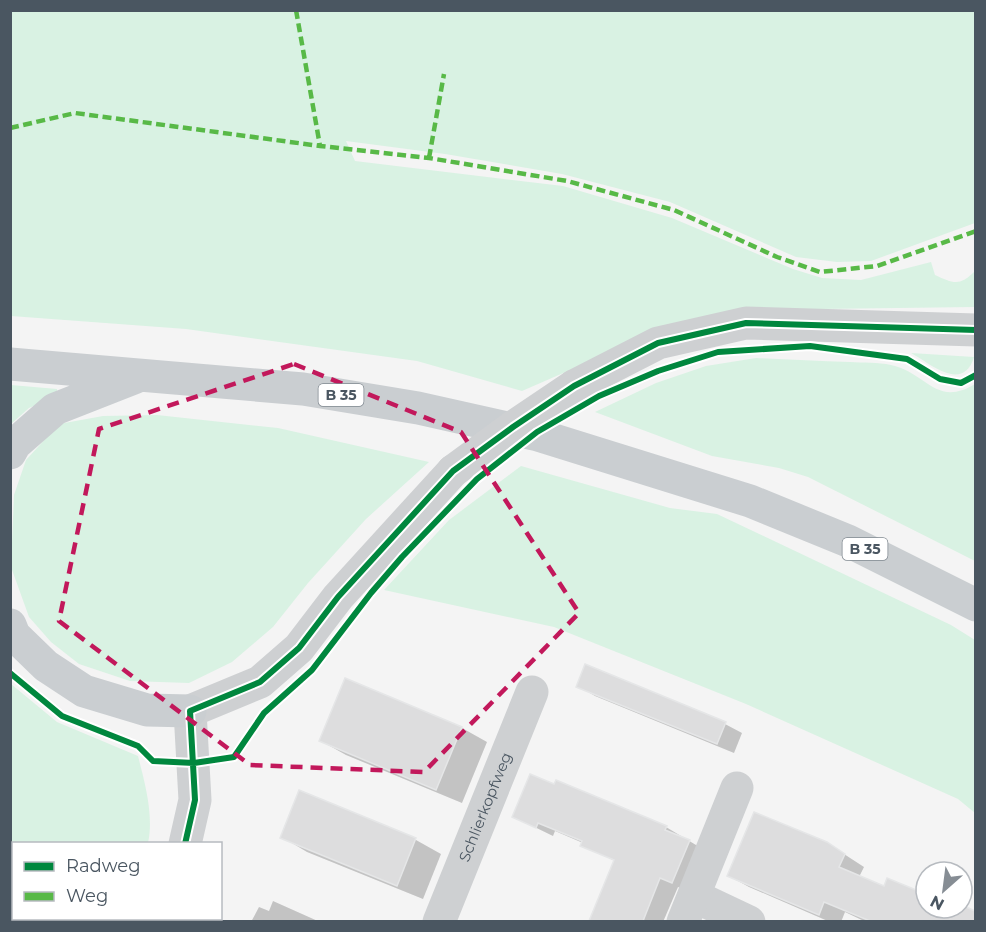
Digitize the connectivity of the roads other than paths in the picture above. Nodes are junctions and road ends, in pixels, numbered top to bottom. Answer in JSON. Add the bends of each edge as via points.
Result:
{"nodes":[{"id":1,"x":975,"y":330,"type":"edge"},
{"id":2,"x":10,"y":364,"type":"edge"},
{"id":3,"x":142,"y":374,"type":"junction"},
{"id":4,"x":10,"y":453,"type":"edge"},
{"id":5,"x":975,"y":605,"type":"edge"},
{"id":6,"x":10,"y":625,"type":"edge"},
{"id":7,"x":532,"y":692,"type":"dead end"},
{"id":8,"x":190,"y":711,"type":"junction"},
{"id":9,"x":737,"y":788,"type":"dead end"},
{"id":10,"x":186,"y":842,"type":"edge"},
{"id":11,"x":688,"y":909,"type":"edge"},
{"id":12,"x":439,"y":921,"type":"edge"},
{"id":13,"x":749,"y":921,"type":"edge"}],
"edges":[{"from":1,"to":8,"type":"street","bridge":true,"via":[[746,324],[658,343],[574,386],[453,471],[339,597],[299,648],[260,682]]},
{"from":2,"to":3,"type":"main road","number":"B 35"},
{"from":3,"to":4,"type":"main road","via":[[55,409]]},
{"from":3,"to":5,"type":"main road","number":"B 35","via":[[303,388],[538,435],[750,501],[848,541]]},
{"from":6,"to":8,"type":"main road","via":[[14,635],[46,666],[84,691],[147,710]]},
{"from":7,"to":12,"type":"street","name":"Schlierkopfweg"},
{"from":8,"to":10,"type":"street","via":[[195,800]]},
{"from":9,"to":11,"type":"street"},
{"from":11,"to":13,"type":"street"}]}
